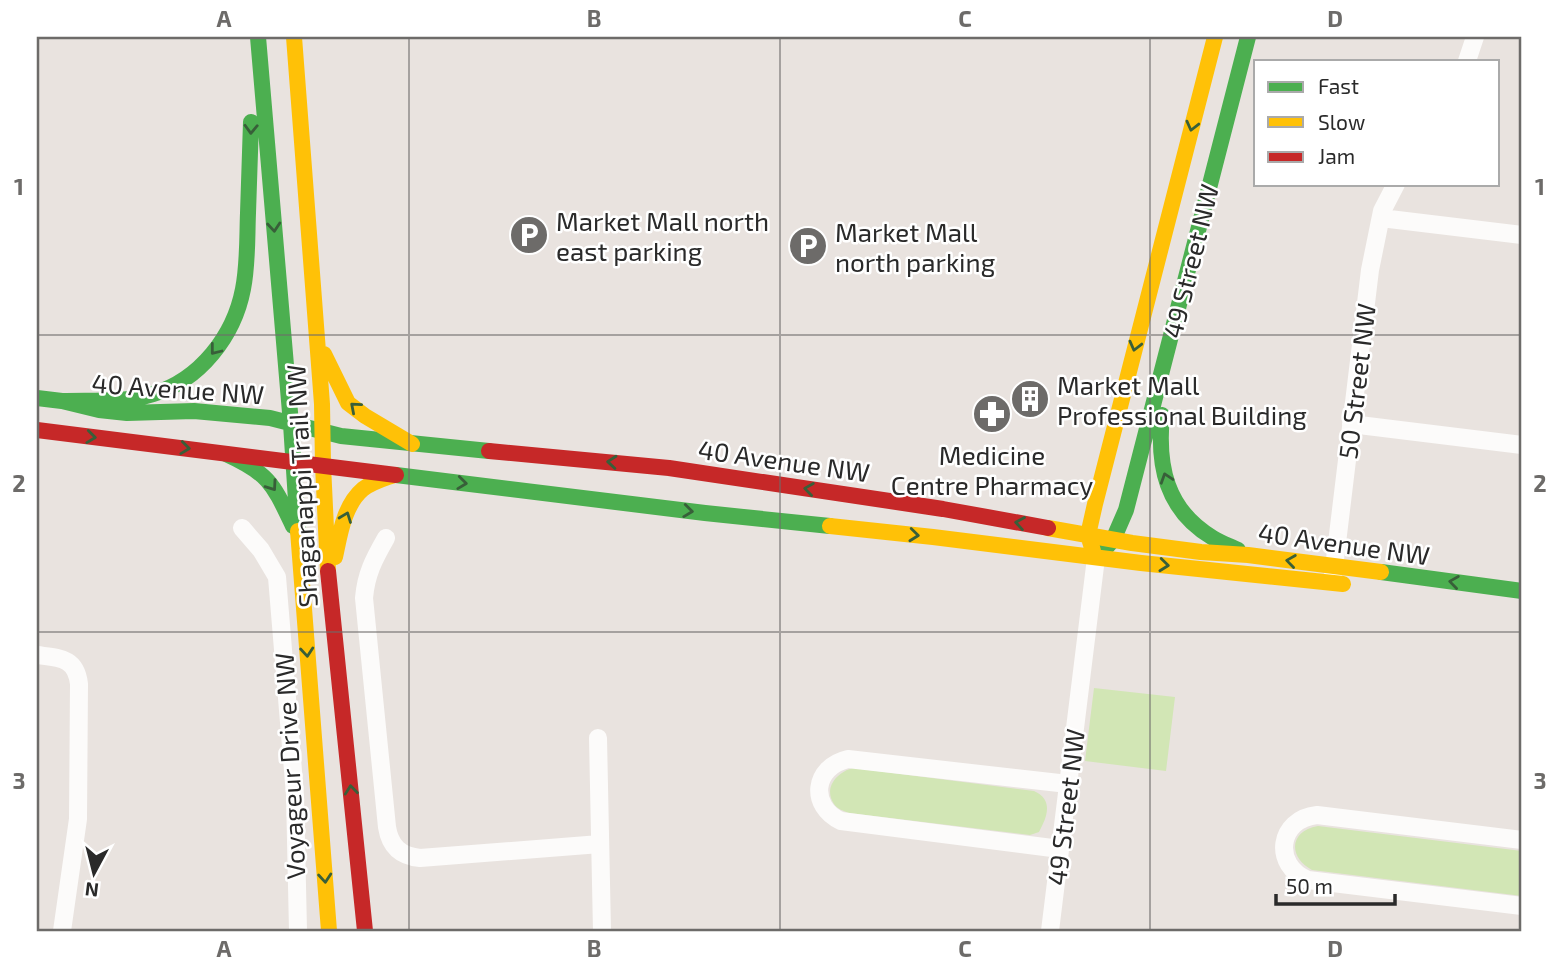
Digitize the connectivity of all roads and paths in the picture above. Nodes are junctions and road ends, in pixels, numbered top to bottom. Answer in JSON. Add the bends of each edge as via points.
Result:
{"nodes":[{"id":1,"x":256,"y":37,"type":"edge"},
{"id":2,"x":294,"y":37,"type":"edge"},
{"id":3,"x":1215,"y":37,"type":"edge"},
{"id":4,"x":1248,"y":37,"type":"edge"},
{"id":5,"x":1475,"y":37,"type":"edge"},
{"id":6,"x":1466,"y":60,"type":"edge"},
{"id":7,"x":1395,"y":186,"type":"edge"},
{"id":8,"x":1381,"y":218,"type":"junction"},
{"id":9,"x":1522,"y":235,"type":"edge"},
{"id":10,"x":317,"y":341,"type":"junction"},
{"id":11,"x":1165,"y":360,"type":"junction"},
{"id":12,"x":37,"y":398,"type":"edge"},
{"id":13,"x":62,"y":401,"type":"junction"},
{"id":14,"x":292,"y":424,"type":"junction"},
{"id":15,"x":1351,"y":424,"type":"junction"},
{"id":16,"x":37,"y":430,"type":"edge"},
{"id":17,"x":322,"y":431,"type":"junction"},
{"id":18,"x":412,"y":444,"type":"junction"},
{"id":19,"x":1522,"y":445,"type":"edge"},
{"id":20,"x":226,"y":454,"type":"junction"},
{"id":21,"x":293,"y":461,"type":"junction"},
{"id":22,"x":323,"y":466,"type":"junction"},
{"id":23,"x":394,"y":475,"type":"junction"},
{"id":24,"x":242,"y":528,"type":"dead end"},
{"id":25,"x":1088,"y":535,"type":"junction"},
{"id":26,"x":298,"y":538,"type":"junction"},
{"id":27,"x":386,"y":538,"type":"dead end"},
{"id":28,"x":1113,"y":540,"type":"junction"},
{"id":29,"x":1248,"y":555,"type":"junction"},
{"id":30,"x":1096,"y":558,"type":"junction"},
{"id":31,"x":1333,"y":575,"type":"junction"},
{"id":32,"x":329,"y":583,"type":"junction"},
{"id":33,"x":1359,"y":586,"type":"dead end"},
{"id":34,"x":1522,"y":591,"type":"edge"},
{"id":35,"x":1468,"y":599,"type":"dead end"},
{"id":36,"x":1522,"y":606,"type":"edge"},
{"id":37,"x":37,"y":655,"type":"edge"},
{"id":38,"x":598,"y":738,"type":"dead end"},
{"id":39,"x":1068,"y":784,"type":"junction"},
{"id":40,"x":1522,"y":841,"type":"edge"},
{"id":41,"x":600,"y":844,"type":"junction"},
{"id":42,"x":1060,"y":849,"type":"junction"},
{"id":43,"x":1522,"y":906,"type":"edge"},
{"id":44,"x":62,"y":931,"type":"edge"},
{"id":45,"x":298,"y":931,"type":"edge"},
{"id":46,"x":330,"y":931,"type":"edge"},
{"id":47,"x":365,"y":931,"type":"edge"},
{"id":48,"x":602,"y":931,"type":"edge"},
{"id":49,"x":1050,"y":931,"type":"edge"}],
"edges":[{"from":1,"to":13,"type":"street","one_way":true,"via":[[246,268],[238,308],[224,338],[191,374],[155,393],[128,399]]},
{"from":1,"to":14,"type":"street","name":"Shaganappi Trail NW","one_way":true},
{"from":2,"to":10,"type":"street","name":"Shaganappi Trail NW"},
{"from":3,"to":25,"type":"street","name":"49 Street NW","one_way":true},
{"from":4,"to":11,"type":"street","name":"49 Street NW"},
{"from":5,"to":6,"type":"street"},
{"from":7,"to":8,"type":"street","name":"50 Street NW"},
{"from":8,"to":9,"type":"street"},
{"from":8,"to":15,"type":"street","name":"50 Street NW"},
{"from":10,"to":17,"type":"street","name":"Shaganappi Trail NW"},
{"from":18,"to":10,"type":"street","one_way":true,"via":[[348,403]]},
{"from":11,"to":28,"type":"street","name":"49 Street NW","via":[[1126,510]]},
{"from":29,"to":11,"type":"street","one_way":true,"via":[[1211,537],[1186,517],[1168,486],[1160,447]]},
{"from":12,"to":13,"type":"street","name":"40 Avenue NW"},
{"from":13,"to":14,"type":"street","name":"40 Avenue NW","via":[[127,413],[194,411]]},
{"from":14,"to":17,"type":"street","name":"40 Avenue NW"},
{"from":14,"to":21,"type":"street","name":"Shaganappi Trail NW"},
{"from":15,"to":19,"type":"street"},
{"from":15,"to":31,"type":"street","name":"50 Street NW"},
{"from":16,"to":20,"type":"street","name":"40 Avenue NW","one_way":true},
{"from":17,"to":18,"type":"street","name":"40 Avenue NW"},
{"from":17,"to":22,"type":"street","name":"Shaganappi Trail NW"},
{"from":25,"to":18,"type":"street","name":"40 Avenue NW","one_way":true,"via":[[668,468]]},
{"from":20,"to":21,"type":"street","name":"40 Avenue NW"},
{"from":20,"to":26,"type":"street","one_way":true,"via":[[251,466],[272,484]]},
{"from":21,"to":22,"type":"street","name":"40 Avenue NW"},
{"from":21,"to":26,"type":"street","name":"Shaganappi Trail NW"},
{"from":22,"to":23,"type":"street","name":"40 Avenue NW"},
{"from":22,"to":32,"type":"street","name":"Shaganappi Trail NW"},
{"from":23,"to":30,"type":"street","name":"40 Avenue NW","one_way":true},
{"from":32,"to":23,"type":"street","one_way":true,"via":[[339,539],[358,493]]},
{"from":24,"to":45,"type":"street","name":"Voyageur Drive NW","via":[[277,577],[295,795]]},
{"from":25,"to":28,"type":"street","name":"40 Avenue NW"},
{"from":25,"to":30,"type":"street","name":"49 Street NW"},
{"from":26,"to":46,"type":"street","name":"Shaganappi Trail NW","one_way":true},
{"from":27,"to":41,"type":"street","via":[[372,563],[364,598],[392,845],[420,858]]},
{"from":28,"to":29,"type":"street","name":"40 Avenue NW"},
{"from":28,"to":30,"type":"street","name":"49 Street NW"},
{"from":31,"to":29,"type":"street","name":"40 Avenue NW","one_way":true},
{"from":30,"to":31,"type":"street","name":"40 Avenue NW","one_way":true},
{"from":30,"to":39,"type":"street","name":"49 Street NW"},
{"from":31,"to":33,"type":"street","name":"40 Avenue NW"},
{"from":34,"to":31,"type":"street","name":"40 Avenue NW","one_way":true},
{"from":47,"to":32,"type":"street","name":"Shaganappi Trail NW","one_way":true},
{"from":35,"to":36,"type":"street"},
{"from":37,"to":44,"type":"street","via":[[67,661],[75,667],[79,684],[78,819]]},
{"from":38,"to":41,"type":"street"},
{"from":39,"to":42,"type":"street","name":"49 Street NW"},
{"from":39,"to":42,"type":"street","via":[[856,758],[841,760],[828,769],[819,789],[823,805],[841,821]]},
{"from":40,"to":43,"type":"street","via":[[1310,816],[1296,823],[1286,836],[1284,851],[1289,866],[1308,880]]},
{"from":41,"to":48,"type":"street"},
{"from":42,"to":49,"type":"street","name":"49 Street NW"}]}
